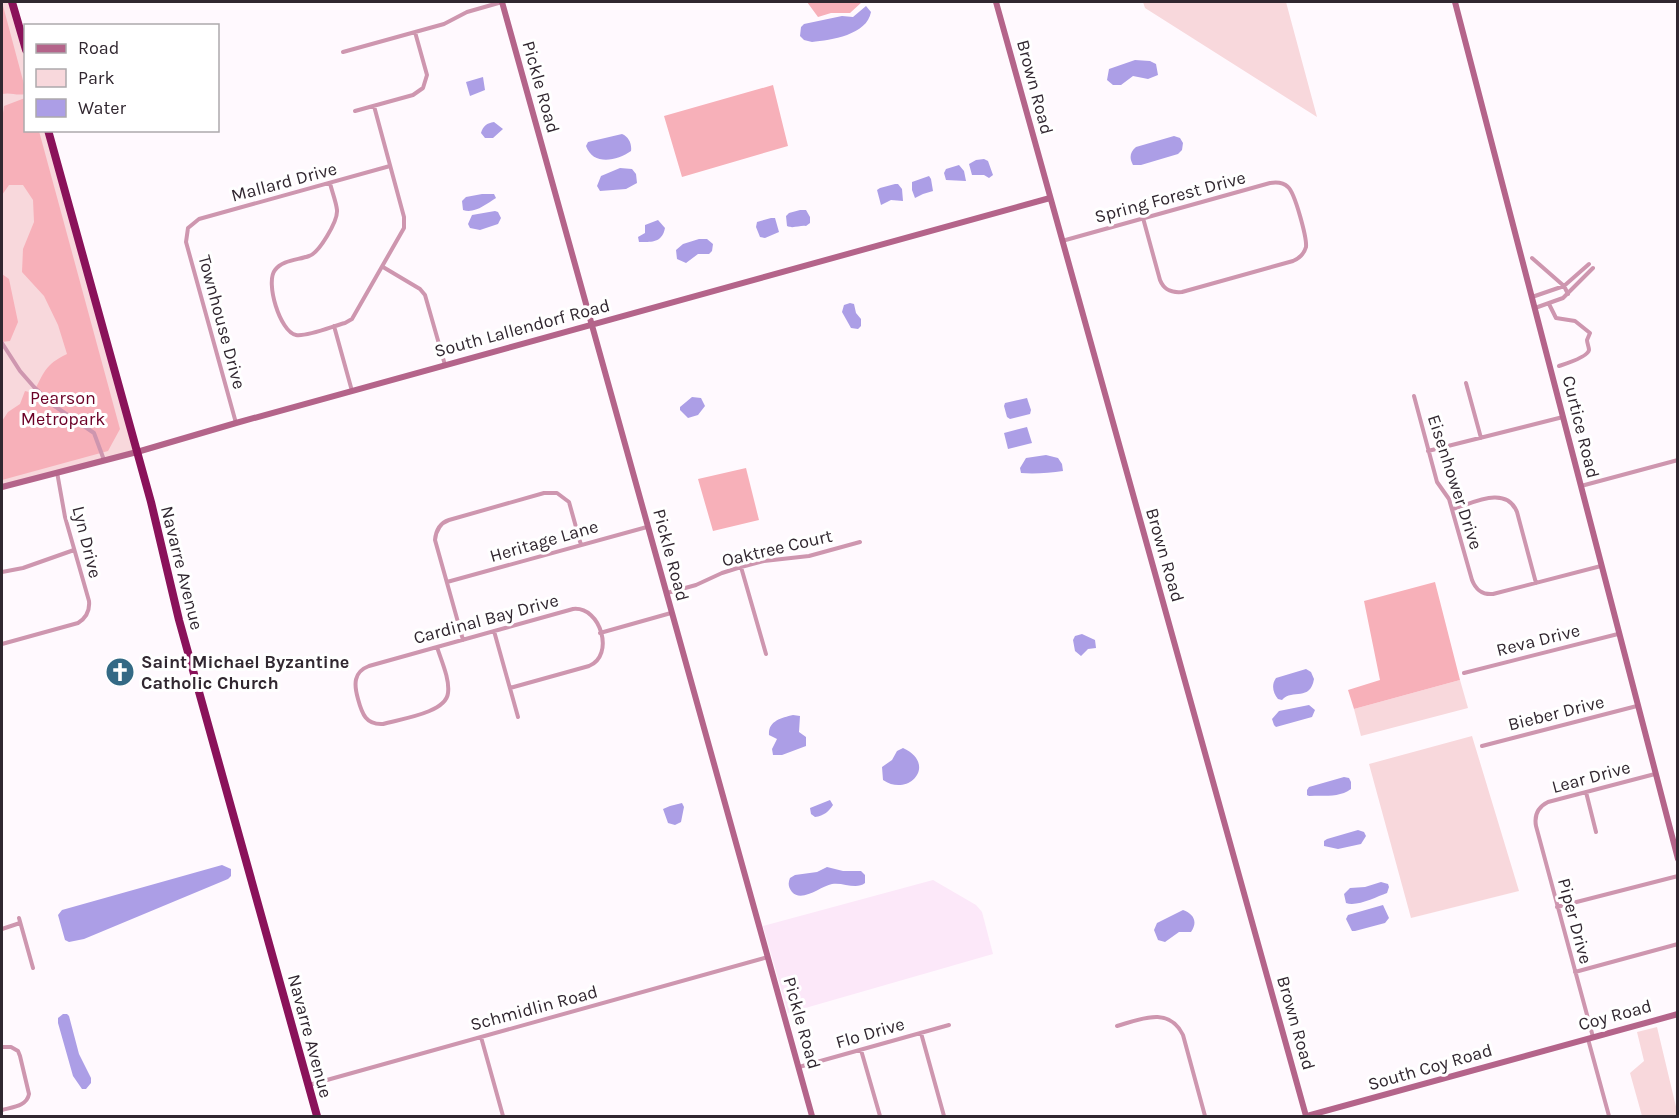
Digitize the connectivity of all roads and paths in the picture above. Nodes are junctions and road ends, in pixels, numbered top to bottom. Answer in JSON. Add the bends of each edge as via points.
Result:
{"nodes":[{"id":1,"x":12,"y":2,"type":"edge"},
{"id":2,"x":502,"y":2,"type":"edge"},
{"id":3,"x":996,"y":2,"type":"edge"},
{"id":4,"x":1455,"y":2,"type":"edge"},
{"id":5,"x":415,"y":32,"type":"junction"},
{"id":6,"x":24,"y":43,"type":"edge"},
{"id":7,"x":344,"y":52,"type":"dead end"},
{"id":8,"x":374,"y":106,"type":"junction"},
{"id":9,"x":355,"y":111,"type":"dead end"},
{"id":10,"x":49,"y":132,"type":"edge"},
{"id":11,"x":390,"y":166,"type":"junction"},
{"id":12,"x":330,"y":183,"type":"junction"},
{"id":13,"x":1050,"y":198,"type":"junction"},
{"id":14,"x":1143,"y":218,"type":"junction"},
{"id":15,"x":188,"y":228,"type":"joint"},
{"id":16,"x":1062,"y":241,"type":"junction"},
{"id":17,"x":1532,"y":258,"type":"dead end"},
{"id":18,"x":1589,"y":264,"type":"dead end"},
{"id":19,"x":383,"y":267,"type":"junction"},
{"id":20,"x":1593,"y":268,"type":"dead end"},
{"id":21,"x":1564,"y":286,"type":"junction"},
{"id":22,"x":1568,"y":294,"type":"junction"},
{"id":23,"x":1532,"y":297,"type":"junction"},
{"id":24,"x":1549,"y":304,"type":"junction"},
{"id":25,"x":1535,"y":308,"type":"junction"},
{"id":26,"x":592,"y":324,"type":"junction"},
{"id":27,"x":334,"y":326,"type":"junction"},
{"id":28,"x":2,"y":343,"type":"edge"},
{"id":29,"x":445,"y":365,"type":"junction"},
{"id":30,"x":1559,"y":366,"type":"dead end"},
{"id":31,"x":1466,"y":383,"type":"dead end"},
{"id":32,"x":352,"y":391,"type":"junction"},
{"id":33,"x":1414,"y":396,"type":"dead end"},
{"id":34,"x":1563,"y":417,"type":"junction"},
{"id":35,"x":236,"y":423,"type":"junction"},
{"id":36,"x":1481,"y":438,"type":"junction"},
{"id":37,"x":1428,"y":451,"type":"junction"},
{"id":38,"x":137,"y":452,"type":"junction"},
{"id":39,"x":1677,"y":460,"type":"edge"},
{"id":40,"x":104,"y":461,"type":"junction"},
{"id":41,"x":57,"y":472,"type":"junction"},
{"id":42,"x":1580,"y":486,"type":"junction"},
{"id":43,"x":2,"y":487,"type":"edge"},
{"id":44,"x":1453,"y":509,"type":"junction"},
{"id":45,"x":648,"y":526,"type":"junction"},
{"id":46,"x":860,"y":542,"type":"dead end"},
{"id":47,"x":581,"y":545,"type":"junction"},
{"id":48,"x":75,"y":550,"type":"junction"},
{"id":49,"x":1601,"y":566,"type":"junction"},
{"id":50,"x":741,"y":567,"type":"junction"},
{"id":51,"x":2,"y":572,"type":"edge"},
{"id":52,"x":447,"y":582,"type":"junction"},
{"id":53,"x":1536,"y":584,"type":"junction"},
{"id":54,"x":666,"y":594,"type":"junction"},
{"id":55,"x":672,"y":613,"type":"junction"},
{"id":56,"x":494,"y":631,"type":"junction"},
{"id":57,"x":600,"y":633,"type":"junction"},
{"id":58,"x":1618,"y":634,"type":"junction"},
{"id":59,"x":463,"y":640,"type":"junction"},
{"id":60,"x":2,"y":644,"type":"edge"},
{"id":61,"x":437,"y":647,"type":"junction"},
{"id":62,"x":766,"y":654,"type":"dead end"},
{"id":63,"x":1464,"y":673,"type":"dead end"},
{"id":64,"x":510,"y":688,"type":"junction"},
{"id":65,"x":1637,"y":706,"type":"junction"},
{"id":66,"x":518,"y":717,"type":"dead end"},
{"id":67,"x":1482,"y":746,"type":"dead end"},
{"id":68,"x":1655,"y":774,"type":"junction"},
{"id":69,"x":1586,"y":792,"type":"junction"},
{"id":70,"x":1537,"y":812,"type":"joint"},
{"id":71,"x":1596,"y":832,"type":"dead end"},
{"id":72,"x":1677,"y":859,"type":"edge"},
{"id":73,"x":1677,"y":876,"type":"edge"},
{"id":74,"x":1557,"y":907,"type":"junction"},
{"id":75,"x":2,"y":929,"type":"edge"},
{"id":76,"x":1677,"y":944,"type":"edge"},
{"id":77,"x":768,"y":957,"type":"junction"},
{"id":78,"x":33,"y":969,"type":"dead end"},
{"id":79,"x":1575,"y":972,"type":"junction"},
{"id":80,"x":1677,"y":1014,"type":"edge"},
{"id":81,"x":950,"y":1025,"type":"dead end"},
{"id":82,"x":1117,"y":1026,"type":"dead end"},
{"id":83,"x":921,"y":1033,"type":"junction"},
{"id":84,"x":481,"y":1037,"type":"junction"},
{"id":85,"x":1590,"y":1038,"type":"junction"},
{"id":86,"x":1561,"y":1046,"type":"joint"},
{"id":87,"x":2,"y":1047,"type":"edge"},
{"id":88,"x":861,"y":1050,"type":"junction"},
{"id":89,"x":798,"y":1067,"type":"junction"},
{"id":90,"x":308,"y":1085,"type":"junction"},
{"id":91,"x":2,"y":1110,"type":"edge"},
{"id":92,"x":317,"y":1116,"type":"edge"},
{"id":93,"x":503,"y":1116,"type":"edge"},
{"id":94,"x":812,"y":1116,"type":"edge"},
{"id":95,"x":880,"y":1116,"type":"edge"},
{"id":96,"x":944,"y":1116,"type":"edge"},
{"id":97,"x":1206,"y":1116,"type":"edge"},
{"id":98,"x":1307,"y":1116,"type":"edge"},
{"id":99,"x":1610,"y":1116,"type":"edge"}],
"edges":[{"from":1,"to":6,"type":"highway"},
{"from":2,"to":5,"type":"street"},
{"from":2,"to":26,"type":"street","name":"Pickle Road"},
{"from":3,"to":13,"type":"street","name":"Brown Road"},
{"from":4,"to":23,"type":"street","name":"Curtice Road"},
{"from":5,"to":7,"type":"street"},
{"from":5,"to":8,"type":"street","via":[[427,75],[423,88],[413,95]]},
{"from":8,"to":9,"type":"street"},
{"from":8,"to":11,"type":"street"},
{"from":10,"to":38,"type":"highway","name":"Navarre Avenue"},
{"from":11,"to":12,"type":"street","name":"Mallard Drive"},
{"from":11,"to":19,"type":"street","via":[[405,226]]},
{"from":12,"to":15,"type":"street","name":"Mallard Drive","via":[[199,219]]},
{"from":12,"to":27,"type":"street","via":[[337,216],[320,248],[311,256],[277,267],[271,282],[281,322],[289,332],[303,335]]},
{"from":13,"to":16,"type":"street","name":"Brown Road"},
{"from":13,"to":26,"type":"street","name":"South Lallendorf Road"},
{"from":14,"to":14,"type":"street","name":"Spring Forest Drive","via":[[1277,182],[1285,184],[1293,194],[1305,248],[1291,262],[1173,292],[1161,284]]},
{"from":14,"to":16,"type":"street","name":"Spring Forest Drive"},
{"from":15,"to":35,"type":"street","name":"Townhouse Drive","via":[[186,242]]},
{"from":16,"to":98,"type":"street","name":"Brown Road"},
{"from":17,"to":21,"type":"street"},
{"from":18,"to":21,"type":"street"},
{"from":19,"to":27,"type":"street","via":[[354,317]]},
{"from":19,"to":29,"type":"street","via":[[425,295]]},
{"from":20,"to":22,"type":"street"},
{"from":21,"to":22,"type":"street"},
{"from":21,"to":23,"type":"street"},
{"from":22,"to":24,"type":"street"},
{"from":23,"to":25,"type":"street","name":"Curtice Road"},
{"from":24,"to":25,"type":"street"},
{"from":24,"to":30,"type":"street","via":[[1556,318],[1575,321],[1590,333],[1588,352]]},
{"from":25,"to":34,"type":"street","name":"Curtice Road"},
{"from":26,"to":29,"type":"street","name":"South Lallendorf Road"},
{"from":26,"to":45,"type":"street","name":"Pickle Road"},
{"from":27,"to":32,"type":"street"},
{"from":28,"to":40,"type":"street","via":[[34,387],[94,433]]},
{"from":29,"to":32,"type":"street","name":"South Lallendorf Road"},
{"from":31,"to":36,"type":"street"},
{"from":32,"to":35,"type":"street","name":"South Lallendorf Road"},
{"from":33,"to":37,"type":"street","name":"Eisenhower Drive"},
{"from":34,"to":36,"type":"street"},
{"from":34,"to":42,"type":"street","name":"Curtice Road"},
{"from":35,"to":38,"type":"street","name":"South Lallendorf Road"},
{"from":36,"to":37,"type":"street"},
{"from":37,"to":44,"type":"street","name":"Eisenhower Drive","via":[[1437,482]]},
{"from":38,"to":40,"type":"street","name":"South Lallendorf Road"},
{"from":38,"to":90,"type":"highway","name":"Navarre Avenue","via":[[184,638]]},
{"from":39,"to":42,"type":"street"},
{"from":40,"to":41,"type":"street","name":"South Lallendorf Road"},
{"from":41,"to":43,"type":"street","name":"South Lallendorf Road"},
{"from":41,"to":48,"type":"street","name":"Lyn Drive"},
{"from":42,"to":49,"type":"street","name":"Curtice Road"},
{"from":44,"to":53,"type":"street","name":"Eisenhower Drive","via":[[1478,590],[1493,594]]},
{"from":44,"to":53,"type":"street","via":[[1497,497],[1511,502]]},
{"from":45,"to":47,"type":"street","name":"Heritage Lane"},
{"from":45,"to":54,"type":"street","name":"Pickle Road"},
{"from":46,"to":50,"type":"street","name":"Oaktree Court","via":[[810,556]]},
{"from":47,"to":52,"type":"street","name":"Heritage Lane"},
{"from":47,"to":52,"type":"street","via":[[568,502],[553,492],[449,520],[441,525],[435,540]]},
{"from":48,"to":51,"type":"street"},
{"from":48,"to":60,"type":"street","name":"Lyn Drive","via":[[89,604],[85,618]]},
{"from":49,"to":53,"type":"street","name":"Eisenhower Drive"},
{"from":49,"to":58,"type":"street","name":"Curtice Road"},
{"from":50,"to":54,"type":"street","name":"Oaktree Court"},
{"from":50,"to":62,"type":"street"},
{"from":52,"to":59,"type":"street"},
{"from":54,"to":55,"type":"street","name":"Pickle Road"},
{"from":55,"to":57,"type":"street"},
{"from":55,"to":77,"type":"street","name":"Pickle Road"},
{"from":56,"to":57,"type":"street","name":"Cardinal Bay Drive","via":[[581,609],[594,617]]},
{"from":56,"to":59,"type":"street","name":"Cardinal Bay Drive"},
{"from":56,"to":64,"type":"street"},
{"from":57,"to":64,"type":"street","via":[[603,650],[594,664]]},
{"from":58,"to":63,"type":"street","name":"Reva Drive"},
{"from":58,"to":65,"type":"street","name":"Curtice Road"},
{"from":59,"to":61,"type":"street","name":"Cardinal Bay Drive"},
{"from":61,"to":61,"type":"street","name":"Cardinal Bay Drive","via":[[363,668],[354,683],[364,716],[377,724],[441,706],[448,690]]},
{"from":64,"to":66,"type":"street"},
{"from":65,"to":67,"type":"street","name":"Bieber Drive"},
{"from":65,"to":68,"type":"street","name":"Curtice Road"},
{"from":68,"to":69,"type":"street","name":"Lear Drive"},
{"from":68,"to":72,"type":"street","name":"Curtice Road"},
{"from":69,"to":70,"type":"street","name":"Lear Drive","via":[[1548,802]]},
{"from":69,"to":71,"type":"street"},
{"from":70,"to":74,"type":"street","name":"Piper Drive","via":[[1536,826]]},
{"from":73,"to":74,"type":"street"},
{"from":74,"to":79,"type":"street","name":"Piper Drive"},
{"from":75,"to":78,"type":"street","via":[[20,921]]},
{"from":76,"to":79,"type":"street"},
{"from":77,"to":84,"type":"street","name":"Schmidlin Road"},
{"from":77,"to":89,"type":"street","name":"Pickle Road"},
{"from":79,"to":85,"type":"street","name":"Piper Drive"},
{"from":80,"to":85,"type":"street","name":"Coy Road"},
{"from":81,"to":83,"type":"street","name":"Flo Drive"},
{"from":82,"to":97,"type":"street","via":[[1158,1016],[1176,1024],[1183,1035]]},
{"from":83,"to":88,"type":"street","name":"Flo Drive"},
{"from":83,"to":96,"type":"street"},
{"from":84,"to":90,"type":"street","name":"Schmidlin Road"},
{"from":84,"to":93,"type":"street"},
{"from":85,"to":86,"type":"street","name":"Coy Road"},
{"from":85,"to":99,"type":"street","name":"Piper Drive"},
{"from":86,"to":98,"type":"street","name":"South Coy Road"},
{"from":87,"to":91,"type":"street","via":[[13,1047],[19,1053],[29,1094],[21,1105]]},
{"from":88,"to":89,"type":"street","name":"Flo Drive"},
{"from":88,"to":95,"type":"street"},
{"from":89,"to":94,"type":"street","name":"Pickle Road"},
{"from":90,"to":92,"type":"highway","name":"Navarre Avenue"}]}
